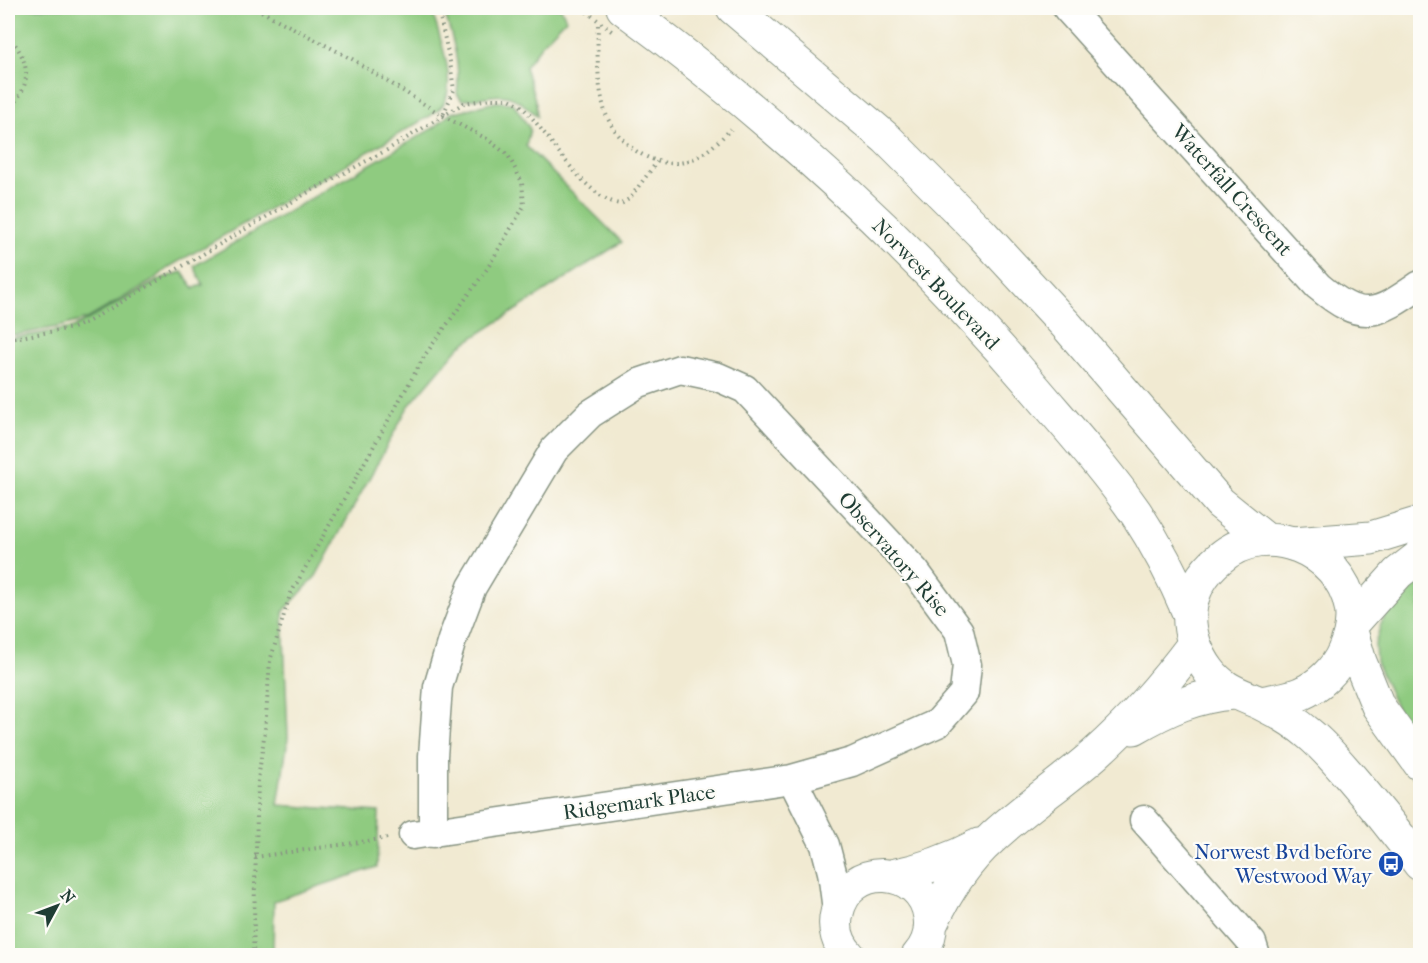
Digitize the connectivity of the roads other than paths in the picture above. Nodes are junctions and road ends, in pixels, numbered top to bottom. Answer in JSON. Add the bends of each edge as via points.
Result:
{"nodes":[{"id":1,"x":733,"y":8,"type":"edge"},
{"id":2,"x":1067,"y":8,"type":"edge"},
{"id":3,"x":619,"y":20,"type":"edge"},
{"id":4,"x":1420,"y":285,"type":"edge"},
{"id":5,"x":1420,"y":523,"type":"edge"},
{"id":6,"x":1279,"y":541,"type":"junction"},
{"id":7,"x":1420,"y":556,"type":"edge"},
{"id":8,"x":1351,"y":627,"type":"junction"},
{"id":9,"x":1192,"y":629,"type":"junction"},
{"id":10,"x":1246,"y":698,"type":"junction"},
{"id":11,"x":1093,"y":756,"type":"junction"},
{"id":12,"x":1420,"y":764,"type":"edge"},
{"id":13,"x":792,"y":779,"type":"junction"},
{"id":14,"x":1144,"y":820,"type":"dead end"},
{"id":15,"x":423,"y":834,"type":"joint"},
{"id":16,"x":991,"y":838,"type":"junction"},
{"id":17,"x":825,"y":845,"type":"junction"},
{"id":18,"x":1420,"y":864,"type":"edge"},
{"id":19,"x":884,"y":876,"type":"junction"},
{"id":20,"x":835,"y":938,"type":"edge"},
{"id":21,"x":927,"y":944,"type":"edge"},
{"id":22,"x":1256,"y":956,"type":"edge"}],
"edges":[{"from":1,"to":6,"type":"main road","via":[[895,146],[1068,327],[1220,503]]},
{"from":2,"to":4,"type":"street","name":"Waterfall Crescent","via":[[1334,300],[1353,310],[1373,311],[1396,302]]},
{"from":3,"to":9,"type":"main road","name":"Norwest Boulevard","via":[[752,108],[834,180],[980,325],[1136,513],[1171,572]]},
{"from":5,"to":6,"type":"main road","via":[[1371,538]]},
{"from":6,"to":8,"type":"main road","via":[[1313,553],[1337,576],[1351,608]]},
{"from":6,"to":9,"type":"main road","via":[[1247,542],[1229,549],[1208,568],[1196,586]]},
{"from":7,"to":8,"type":"main road","via":[[1398,573]]},
{"from":8,"to":10,"type":"main road","via":[[1341,660],[1324,680],[1300,694]]},
{"from":8,"to":12,"type":"main road","via":[[1378,706]]},
{"from":9,"to":10,"type":"main road","via":[[1209,672]]},
{"from":9,"to":11,"type":"main road","via":[[1129,724]]},
{"from":10,"to":11,"type":"main road","via":[[1211,694],[1169,708]]},
{"from":10,"to":18,"type":"main road","via":[[1290,719],[1325,748]]},
{"from":11,"to":16,"type":"main road"},
{"from":13,"to":15,"type":"street","name":"Ridgemark Place"},
{"from":13,"to":15,"type":"street","name":"Observatory Rise","via":[[852,762],[938,723],[964,693],[967,665],[959,631],[915,571],[745,389],[718,377],[680,369],[639,383],[590,414],[554,450],[472,587],[438,687]]},
{"from":13,"to":17,"type":"street"},
{"from":14,"to":22,"type":"street","via":[[1252,943]]},
{"from":16,"to":19,"type":"main road","via":[[939,864]]},
{"from":16,"to":21,"type":"main road","via":[[944,896]]},
{"from":17,"to":19,"type":"street","via":[[840,857]]},
{"from":17,"to":20,"type":"street","via":[[832,872]]},
{"from":19,"to":20,"type":"main road","via":[[866,878],[847,891]]},
{"from":19,"to":21,"type":"main road","via":[[904,880],[924,898],[930,911]]}]}
